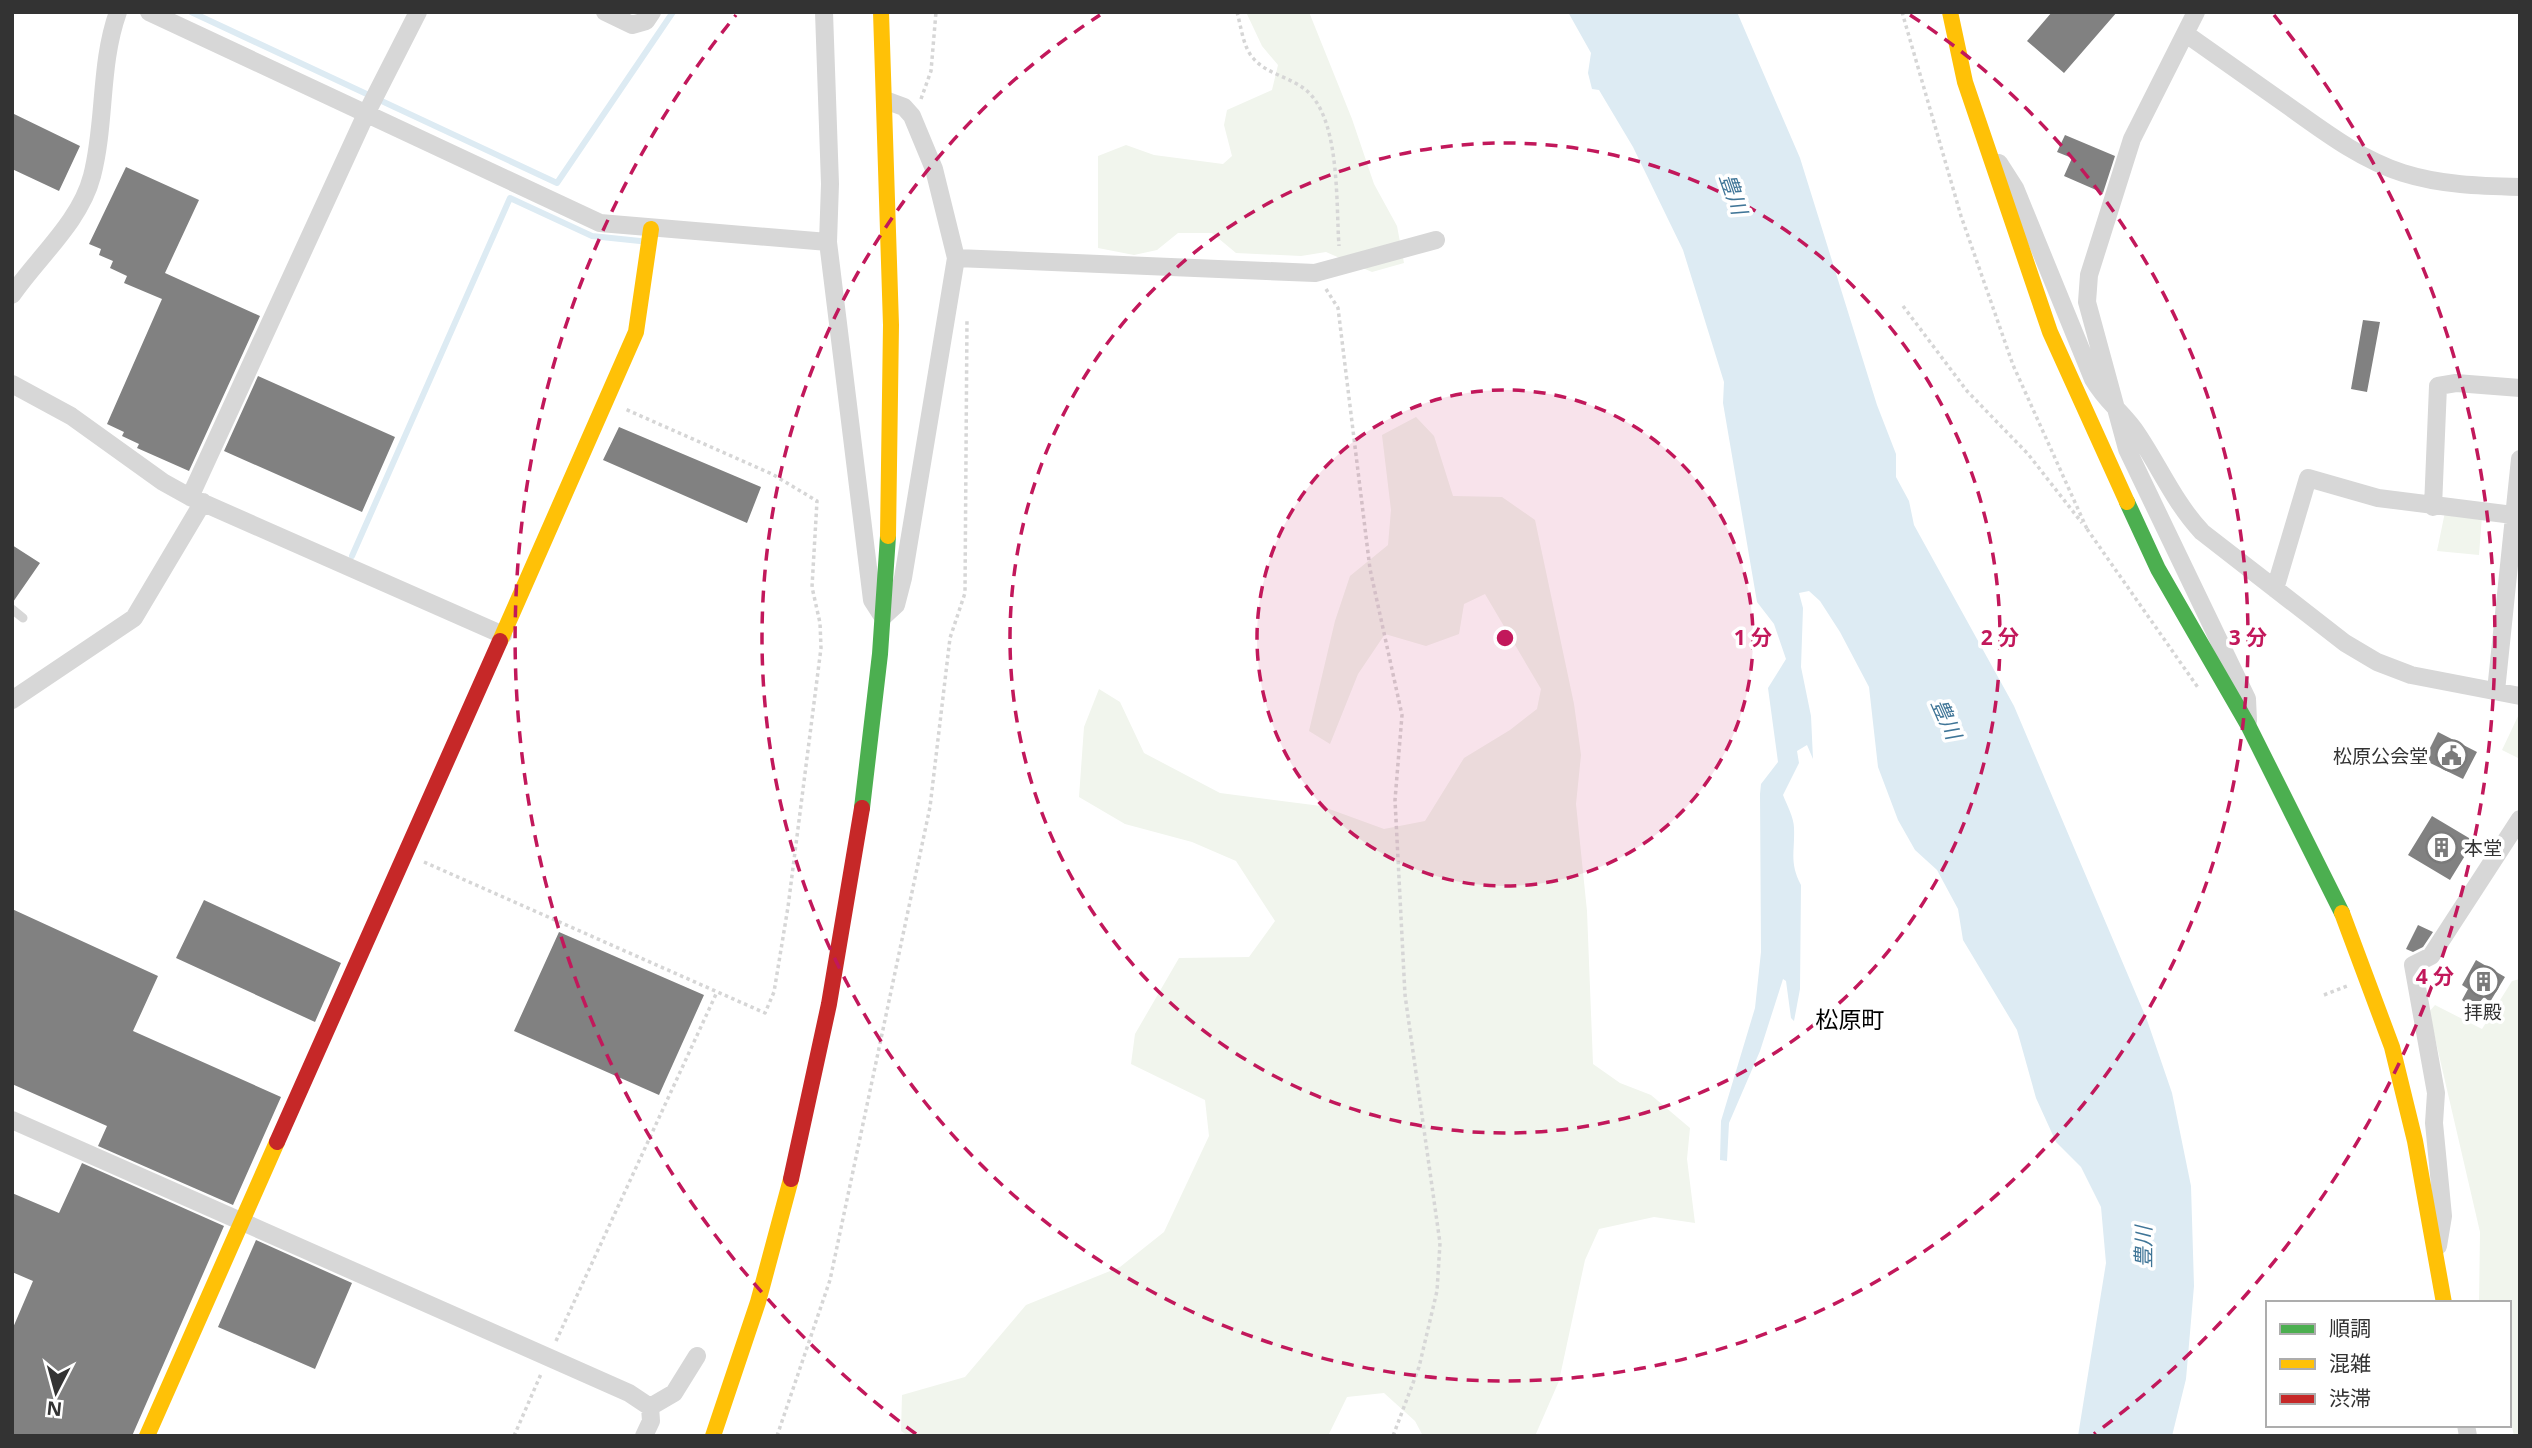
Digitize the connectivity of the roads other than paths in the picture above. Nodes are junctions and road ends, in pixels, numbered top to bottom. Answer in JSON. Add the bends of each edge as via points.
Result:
{"nodes":[{"id":1,"x":118,"y":12,"type":"edge"},
{"id":2,"x":149,"y":12,"type":"edge"},
{"id":3,"x":418,"y":12,"type":"edge"},
{"id":4,"x":606,"y":12,"type":"edge"},
{"id":5,"x":652,"y":12,"type":"edge"},
{"id":6,"x":824,"y":12,"type":"edge"},
{"id":7,"x":881,"y":12,"type":"edge"},
{"id":8,"x":1950,"y":12,"type":"edge"},
{"id":9,"x":2196,"y":12,"type":"edge"},
{"id":10,"x":2186,"y":34,"type":"junction"},
{"id":11,"x":885,"y":100,"type":"junction"},
{"id":12,"x":372,"y":105,"type":"junction"},
{"id":13,"x":1990,"y":156,"type":"junction"},
{"id":14,"x":2520,"y":187,"type":"edge"},
{"id":15,"x":651,"y":229,"type":"junction"},
{"id":16,"x":1436,"y":240,"type":"dead end"},
{"id":17,"x":828,"y":242,"type":"junction"},
{"id":18,"x":956,"y":258,"type":"junction"},
{"id":19,"x":15,"y":285,"type":"edge"},
{"id":20,"x":12,"y":384,"type":"edge"},
{"id":21,"x":2520,"y":388,"type":"edge"},
{"id":22,"x":2118,"y":411,"type":"junction"},
{"id":23,"x":2520,"y":459,"type":"edge"},
{"id":24,"x":197,"y":499,"type":"junction"},
{"id":25,"x":2433,"y":507,"type":"junction"},
{"id":26,"x":2513,"y":515,"type":"junction"},
{"id":27,"x":2275,"y":589,"type":"junction"},
{"id":28,"x":12,"y":609,"type":"edge"},
{"id":29,"x":883,"y":617,"type":"junction"},
{"id":30,"x":23,"y":618,"type":"dead end"},
{"id":31,"x":503,"y":635,"type":"junction"},
{"id":32,"x":2496,"y":691,"type":"junction"},
{"id":33,"x":2520,"y":696,"type":"edge"},
{"id":34,"x":12,"y":700,"type":"edge"},
{"id":35,"x":2248,"y":725,"type":"junction"},
{"id":36,"x":2520,"y":819,"type":"edge"},
{"id":37,"x":12,"y":1120,"type":"edge"},
{"id":38,"x":241,"y":1221,"type":"junction"},
{"id":39,"x":2435,"y":1252,"type":"junction"},
{"id":40,"x":2444,"y":1301,"type":"edge"},
{"id":41,"x":697,"y":1356,"type":"dead end"},
{"id":42,"x":650,"y":1407,"type":"junction"},
{"id":43,"x":147,"y":1436,"type":"edge"},
{"id":44,"x":644,"y":1436,"type":"edge"},
{"id":45,"x":713,"y":1436,"type":"edge"}],
"edges":[{"from":1,"to":19,"type":"street","via":[[91,179],[67,226]]},
{"from":2,"to":12,"type":"street"},
{"from":3,"to":12,"type":"street"},
{"from":4,"to":5,"type":"street","via":[[632,25],[646,21]]},
{"from":6,"to":17,"type":"street"},
{"from":7,"to":11,"type":"street"},
{"from":8,"to":13,"type":"street","via":[[1965,82]]},
{"from":9,"to":10,"type":"street"},
{"from":10,"to":14,"type":"street","via":[[2370,159],[2432,180]]},
{"from":10,"to":22,"type":"street","via":[[2132,139],[2090,275],[2087,302]]},
{"from":11,"to":18,"type":"street","via":[[904,107],[912,116],[934,169]]},
{"from":11,"to":29,"type":"street","via":[[891,301]]},
{"from":12,"to":15,"type":"street","via":[[600,223]]},
{"from":12,"to":24,"type":"street"},
{"from":13,"to":22,"type":"street","via":[[2004,167],[2015,188],[2093,379],[2104,400]]},
{"from":13,"to":35,"type":"street","via":[[2050,332],[2103,452],[2158,569]]},
{"from":15,"to":17,"type":"street"},
{"from":15,"to":31,"type":"street","via":[[636,332]]},
{"from":16,"to":18,"type":"street","via":[[1315,273]]},
{"from":17,"to":29,"type":"street","via":[[872,600]]},
{"from":18,"to":29,"type":"street","via":[[903,578],[895,605]]},
{"from":20,"to":24,"type":"street","via":[[71,416],[163,482]]},
{"from":21,"to":25,"type":"street","via":[[2438,386]]},
{"from":22,"to":27,"type":"street","via":[[2134,429],[2184,513],[2221,549]]},
{"from":22,"to":35,"type":"street","via":[[2127,449],[2247,699]]},
{"from":23,"to":26,"type":"street"},
{"from":24,"to":31,"type":"street"},
{"from":24,"to":34,"type":"street","via":[[134,618]]},
{"from":25,"to":26,"type":"street"},
{"from":25,"to":27,"type":"street","via":[[2378,498],[2308,478]]},
{"from":26,"to":32,"type":"street"},
{"from":27,"to":32,"type":"street","via":[[2377,662],[2411,675]]},
{"from":28,"to":30,"type":"lane"},
{"from":29,"to":45,"type":"street","via":[[850,890],[827,1020],[792,1185],[740,1366]]},
{"from":31,"to":38,"type":"street"},
{"from":32,"to":33,"type":"street"},
{"from":35,"to":39,"type":"street","via":[[2337,899],[2392,1047]]},
{"from":36,"to":39,"type":"street","via":[[2431,956],[2413,965],[2436,1093],[2434,1123],[2443,1216]]},
{"from":37,"to":38,"type":"street"},
{"from":38,"to":42,"type":"street","via":[[629,1393]]},
{"from":38,"to":43,"type":"street"},
{"from":39,"to":40,"type":"street"},
{"from":41,"to":42,"type":"street","via":[[674,1393]]},
{"from":42,"to":44,"type":"street","via":[[651,1421]]}]}
